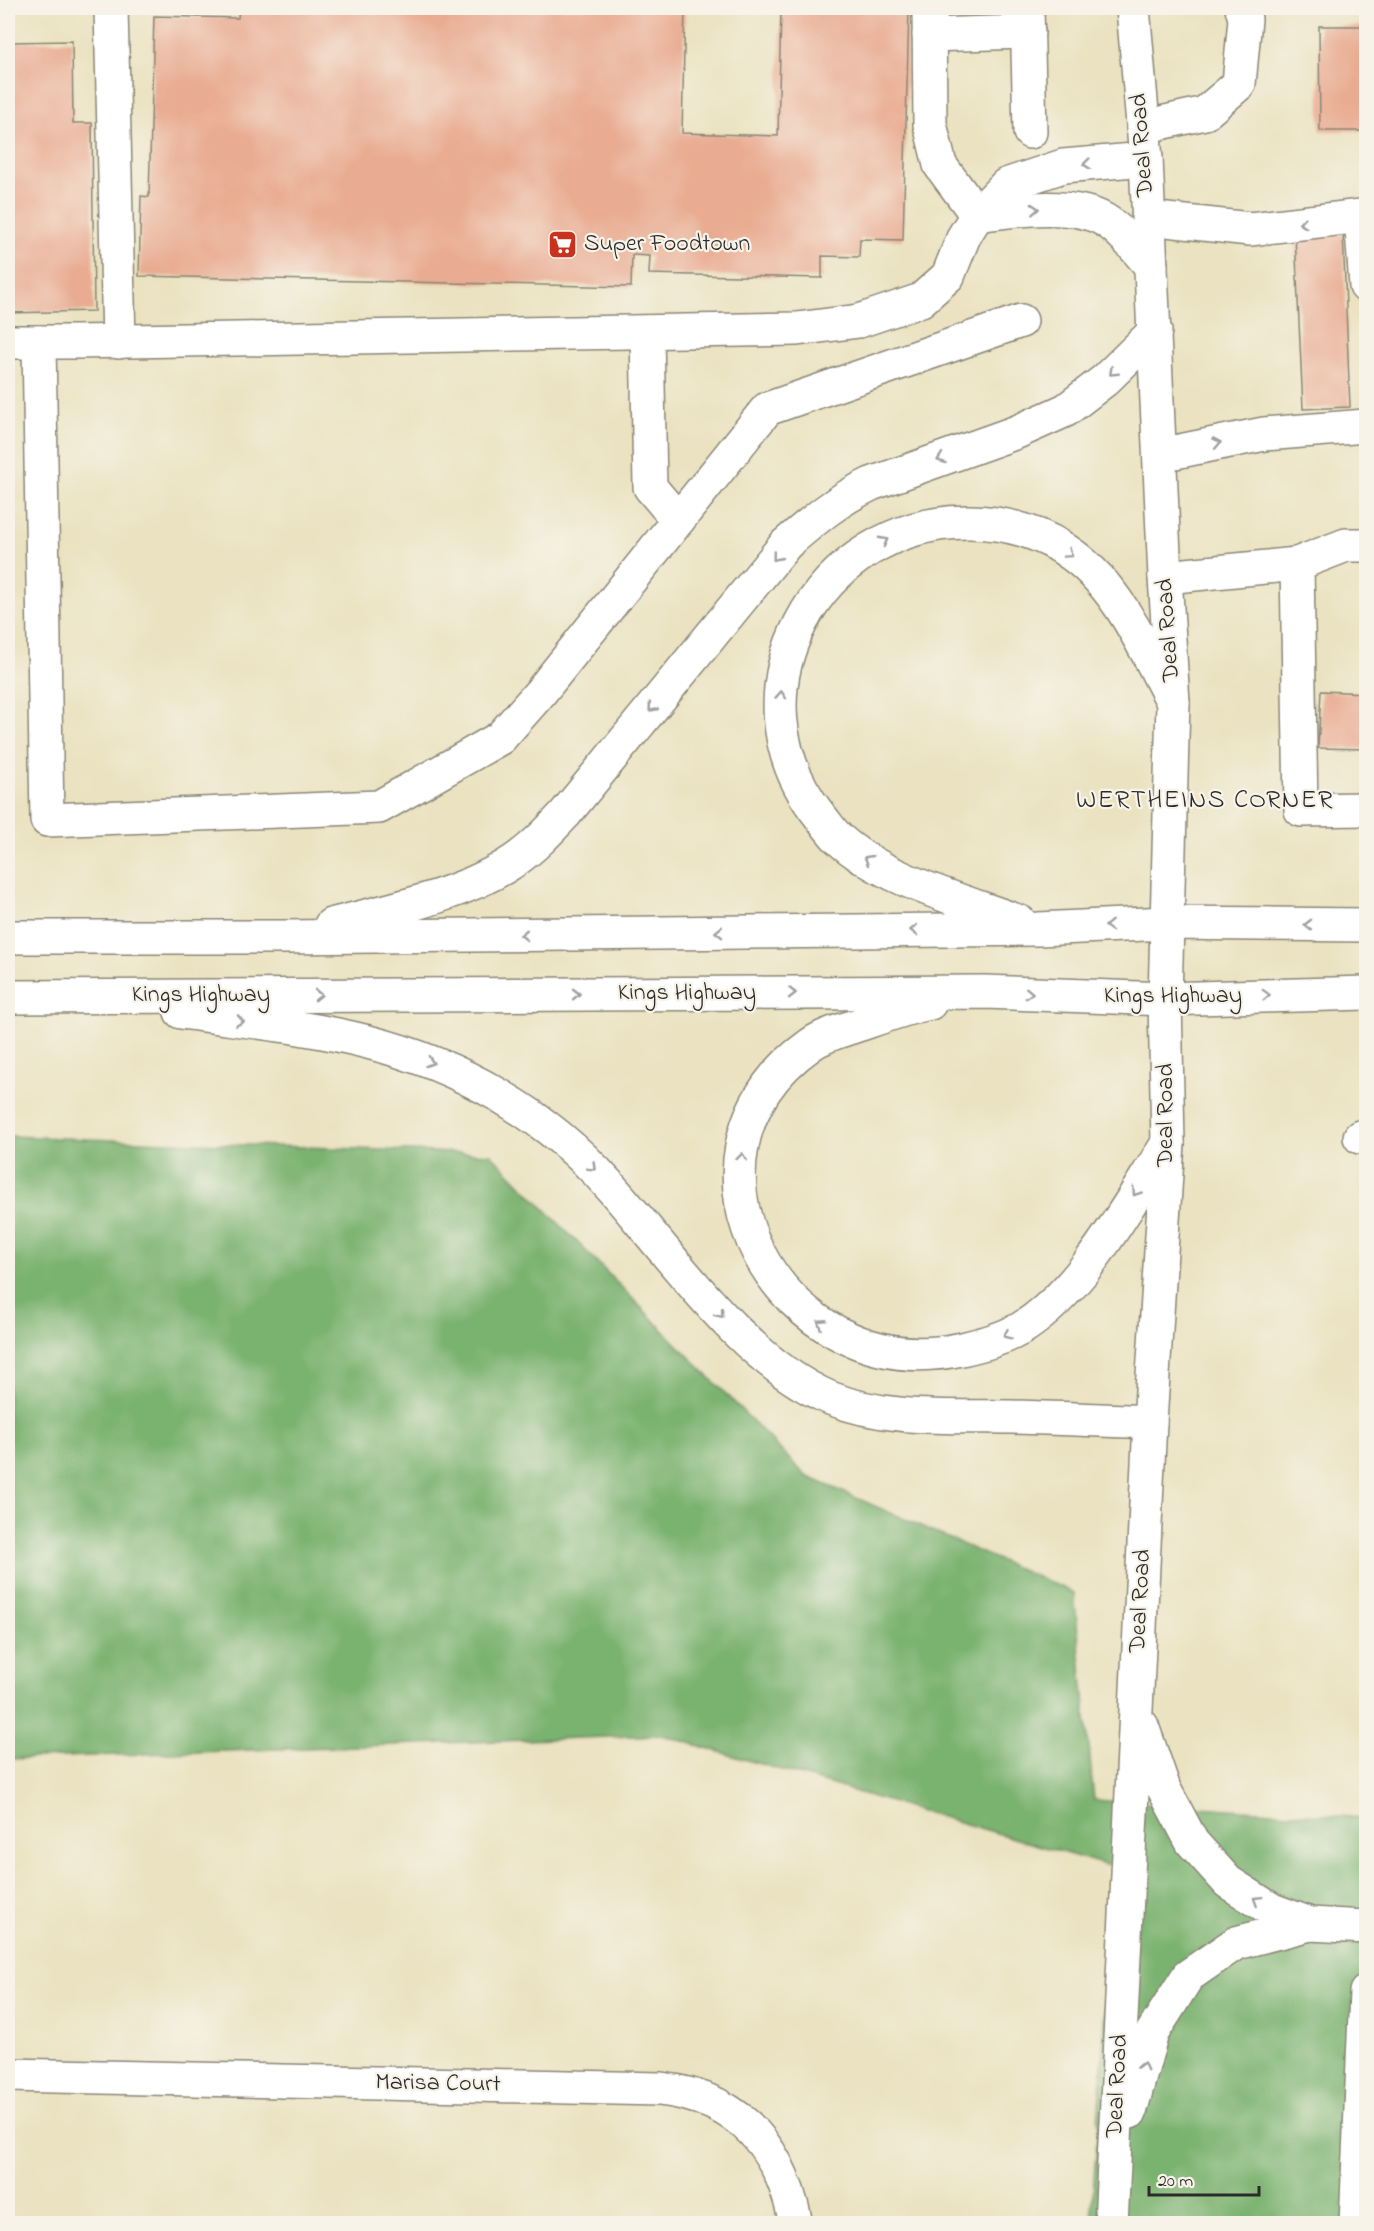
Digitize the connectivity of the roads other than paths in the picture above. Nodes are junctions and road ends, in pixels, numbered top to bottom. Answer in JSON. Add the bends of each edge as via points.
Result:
{"nodes":[{"id":1,"x":111,"y":8,"type":"edge"},
{"id":2,"x":1133,"y":8,"type":"edge"},
{"id":3,"x":1242,"y":8,"type":"edge"},
{"id":4,"x":1027,"y":20,"type":"edge"},
{"id":5,"x":929,"y":21,"type":"edge"},
{"id":6,"x":1030,"y":132,"type":"dead end"},
{"id":7,"x":1144,"y":143,"type":"junction"},
{"id":8,"x":977,"y":215,"type":"junction"},
{"id":9,"x":1148,"y":218,"type":"junction"},
{"id":10,"x":1151,"y":266,"type":"junction"},
{"id":11,"x":1366,"y":286,"type":"edge"},
{"id":12,"x":1021,"y":321,"type":"dead end"},
{"id":13,"x":647,"y":332,"type":"junction"},
{"id":14,"x":1155,"y":332,"type":"junction"},
{"id":15,"x":23,"y":342,"type":"edge"},
{"id":16,"x":119,"y":342,"type":"junction"},
{"id":17,"x":1366,"y":426,"type":"edge"},
{"id":18,"x":1160,"y":454,"type":"junction"},
{"id":19,"x":678,"y":520,"type":"junction"},
{"id":20,"x":1366,"y":545,"type":"edge"},
{"id":21,"x":1298,"y":564,"type":"junction"},
{"id":22,"x":1165,"y":577,"type":"junction"},
{"id":23,"x":1173,"y":702,"type":"junction"},
{"id":24,"x":1366,"y":809,"type":"edge"},
{"id":25,"x":1167,"y":924,"type":"junction"},
{"id":26,"x":1366,"y":925,"type":"edge"},
{"id":27,"x":1038,"y":929,"type":"junction"},
{"id":28,"x":8,"y":937,"type":"edge"},
{"id":29,"x":284,"y":937,"type":"junction"},
{"id":30,"x":985,"y":992,"type":"junction"},
{"id":31,"x":1366,"y":993,"type":"edge"},
{"id":32,"x":78,"y":996,"type":"junction"},
{"id":33,"x":8,"y":997,"type":"edge"},
{"id":34,"x":1165,"y":999,"type":"junction"},
{"id":35,"x":1168,"y":1143,"type":"junction"},
{"id":36,"x":1150,"y":1422,"type":"junction"},
{"id":37,"x":1136,"y":1708,"type":"junction"},
{"id":38,"x":1310,"y":1924,"type":"junction"},
{"id":39,"x":1366,"y":1927,"type":"edge"},
{"id":40,"x":1366,"y":1992,"type":"edge"},
{"id":41,"x":8,"y":2075,"type":"edge"},
{"id":42,"x":1114,"y":2162,"type":"junction"},
{"id":43,"x":796,"y":2223,"type":"edge"},
{"id":44,"x":1111,"y":2223,"type":"edge"},
{"id":45,"x":1356,"y":2223,"type":"edge"}],
"edges":[{"from":1,"to":16,"type":"main road"},
{"from":2,"to":7,"type":"main road","name":"Deal Road"},
{"from":3,"to":7,"type":"main road","via":[[1245,19],[1239,84],[1205,113]]},
{"from":4,"to":5,"type":"main road"},
{"from":4,"to":6,"type":"main road"},
{"from":5,"to":8,"type":"main road","via":[[930,124],[940,165]]},
{"from":7,"to":8,"type":"main road","one_way":true,"via":[[1006,185]]},
{"from":7,"to":9,"type":"main road","name":"Deal Road"},
{"from":8,"to":10,"type":"main road","one_way":true,"via":[[1050,208],[1081,212],[1109,222]]},
{"from":8,"to":13,"type":"main road","via":[[948,276],[921,300],[859,321],[797,329]]},
{"from":9,"to":10,"type":"main road","name":"Deal Road"},
{"from":11,"to":9,"type":"main road","one_way":true,"via":[[1361,216],[1250,228]]},
{"from":10,"to":14,"type":"main road","name":"Deal Road"},
{"from":12,"to":19,"type":"main road","via":[[767,409]]},
{"from":13,"to":16,"type":"main road"},
{"from":13,"to":19,"type":"main road","via":[[650,487]]},
{"from":14,"to":18,"type":"main road","name":"Deal Road"},
{"from":14,"to":29,"type":"main road","one_way":true,"via":[[1106,380],[1066,410],[1017,432],[871,484],[823,512],[786,544],[565,814],[513,861],[434,897]]},
{"from":15,"to":16,"type":"main road"},
{"from":15,"to":19,"type":"main road","via":[[47,820],[379,807],[500,738]]},
{"from":18,"to":17,"type":"main road","one_way":true,"via":[[1264,434]]},
{"from":18,"to":22,"type":"main road","name":"Deal Road"},
{"from":20,"to":21,"type":"main road","via":[[1346,545]]},
{"from":21,"to":22,"type":"main road"},
{"from":21,"to":24,"type":"main road","via":[[1301,810]]},
{"from":22,"to":23,"type":"main road","name":"Deal Road"},
{"from":23,"to":25,"type":"main road","name":"Deal Road"},
{"from":27,"to":23,"type":"main road","one_way":true,"via":[[903,879],[837,837],[809,802],[788,756],[780,711],[783,674],[793,638],[815,599],[859,554],[892,536],[953,522],[987,522],[1020,529],[1074,556],[1104,585]]},
{"from":26,"to":25,"type":"main road","one_way":true},
{"from":25,"to":27,"type":"main road","one_way":true},
{"from":25,"to":34,"type":"main road","name":"Deal Road"},
{"from":27,"to":29,"type":"main road","one_way":true},
{"from":28,"to":29,"type":"main road"},
{"from":32,"to":30,"type":"main road","name":"Kings Highway","one_way":true},
{"from":30,"to":34,"type":"main road","name":"Kings Highway","one_way":true},
{"from":35,"to":30,"type":"main road","one_way":true,"via":[[1101,1246],[1064,1294],[1020,1329],[988,1343],[944,1353],[908,1353],[859,1343],[804,1312],[773,1280],[746,1223],[740,1197],[741,1155],[748,1125],[765,1089],[780,1070],[825,1036],[912,1007]]},
{"from":34,"to":31,"type":"main road","name":"Kings Highway","one_way":true},
{"from":32,"to":33,"type":"main road","name":"Kings Highway"},
{"from":32,"to":36,"type":"main road","one_way":true,"via":[[368,1042],[442,1065],[479,1083],[542,1123],[580,1155],[751,1346],[790,1376],[832,1399],[868,1410],[905,1415]]},
{"from":34,"to":35,"type":"main road","name":"Deal Road"},
{"from":35,"to":36,"type":"main road","name":"Deal Road"},
{"from":36,"to":37,"type":"main road","name":"Deal Road"},
{"from":38,"to":37,"type":"main road","one_way":true,"via":[[1272,1910],[1228,1882],[1192,1842],[1164,1790]]},
{"from":37,"to":42,"type":"main road","name":"Deal Road"},
{"from":38,"to":39,"type":"main road"},
{"from":42,"to":38,"type":"main road","one_way":true,"via":[[1152,2032],[1188,1976],[1236,1943]]},
{"from":40,"to":45,"type":"main road"},
{"from":41,"to":43,"type":"main road","name":"Marisa Court","via":[[679,2091],[714,2103],[758,2136],[776,2161],[790,2194]]},
{"from":42,"to":44,"type":"main road","name":"Deal Road"}]}
